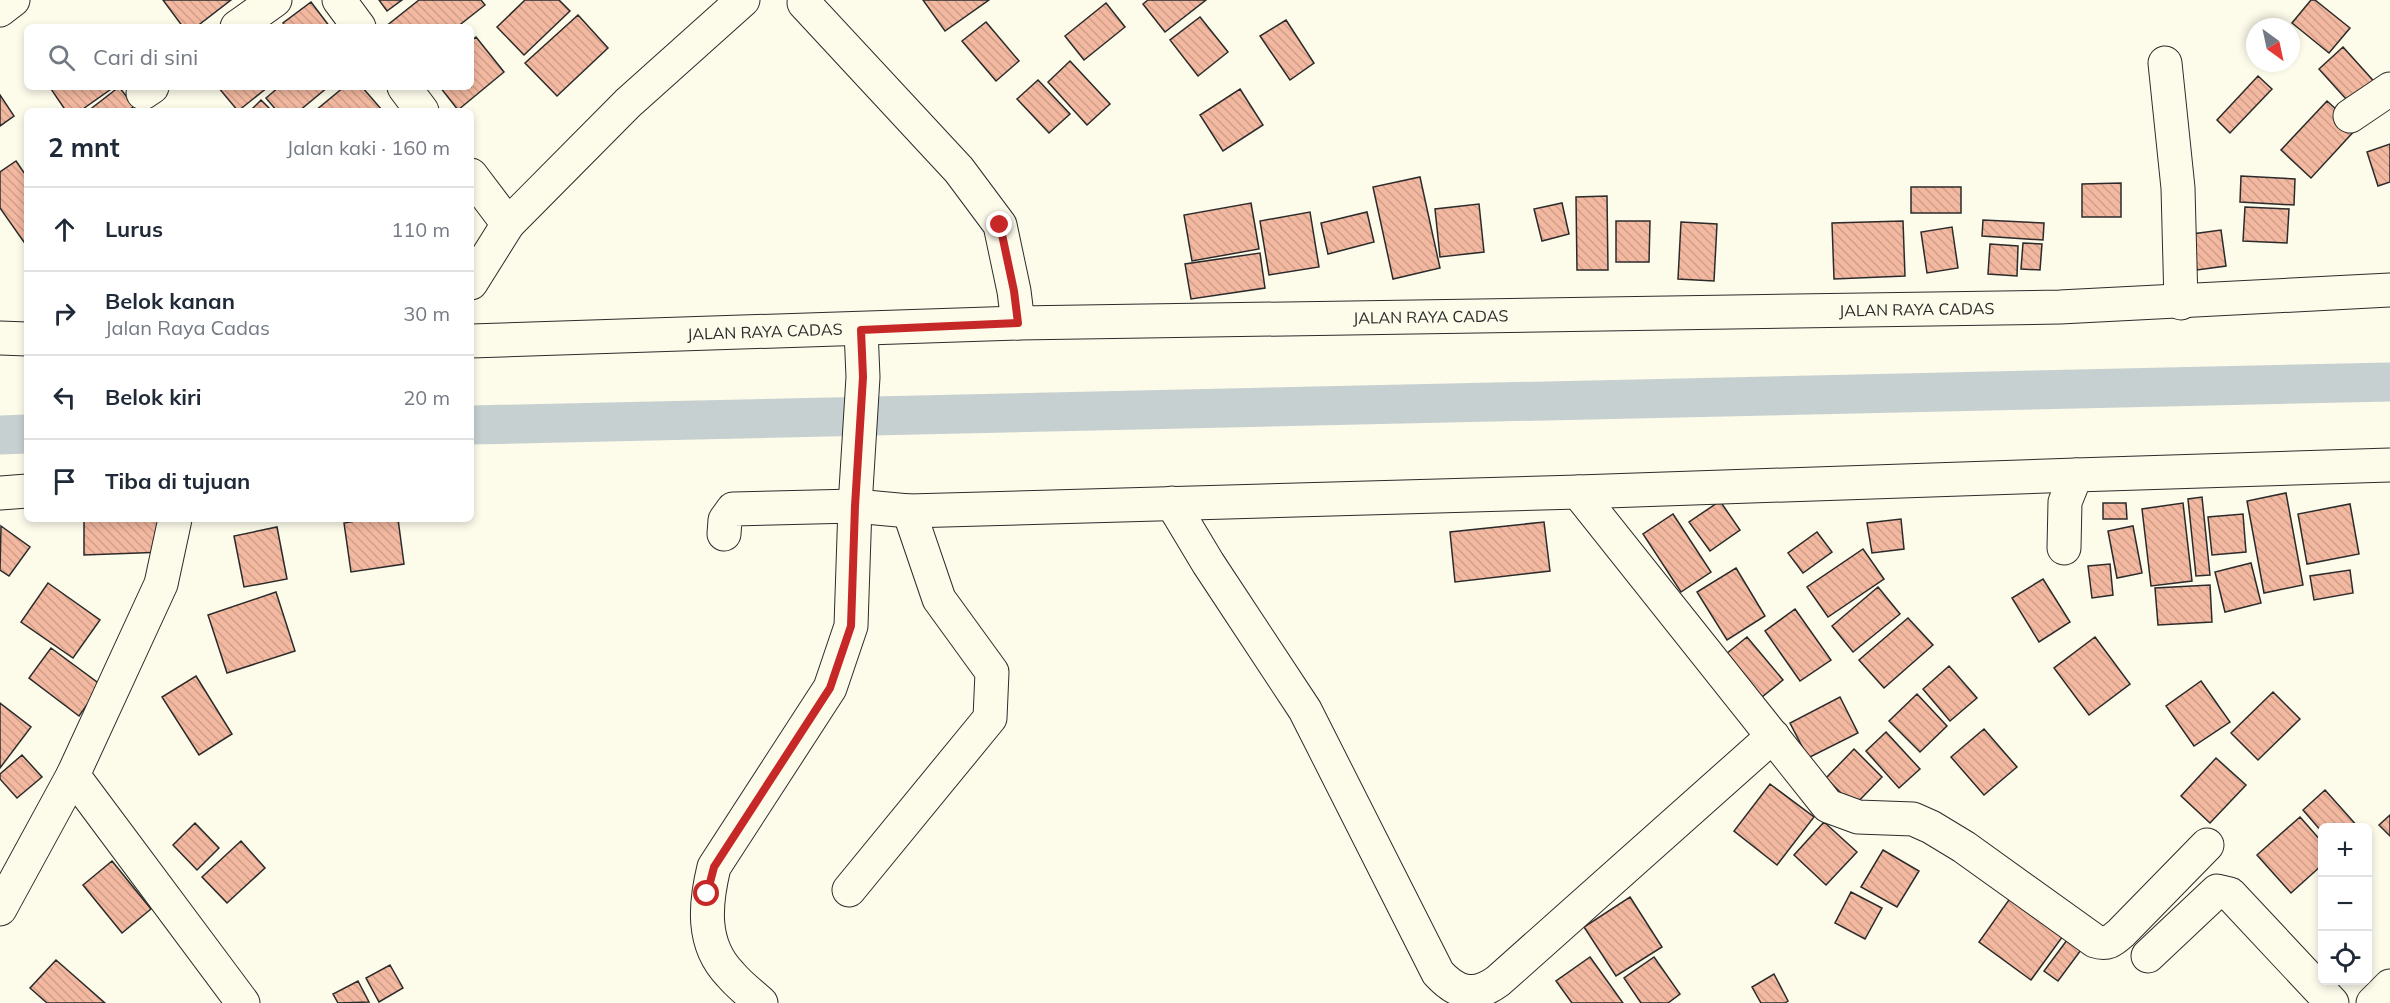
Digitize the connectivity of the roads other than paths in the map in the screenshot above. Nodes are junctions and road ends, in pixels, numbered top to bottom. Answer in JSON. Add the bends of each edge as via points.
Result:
{"nodes":[{"id":1,"x":13,"y":0,"type":"edge"},
{"id":2,"x":275,"y":0,"type":"edge"},
{"id":3,"x":339,"y":0,"type":"edge"},
{"id":4,"x":743,"y":0,"type":"edge"},
{"id":5,"x":804,"y":3,"type":"dead end"},
{"id":6,"x":0,"y":10,"type":"edge"},
{"id":7,"x":241,"y":24,"type":"edge"},
{"id":8,"x":357,"y":24,"type":"edge"},
{"id":9,"x":2165,"y":63,"type":"dead end"},
{"id":10,"x":2390,"y":89,"type":"edge"},
{"id":11,"x":406,"y":90,"type":"edge"},
{"id":12,"x":421,"y":108,"type":"edge"},
{"id":13,"x":2349,"y":116,"type":"dead end"},
{"id":14,"x":474,"y":179,"type":"edge"},
{"id":15,"x":508,"y":224,"type":"junction"},
{"id":16,"x":474,"y":278,"type":"edge"},
{"id":17,"x":2390,"y":290,"type":"edge"},
{"id":18,"x":2181,"y":303,"type":"junction"},
{"id":19,"x":1018,"y":323,"type":"junction"},
{"id":20,"x":861,"y":330,"type":"junction"},
{"id":21,"x":0,"y":338,"type":"edge"},
{"id":22,"x":24,"y":339,"type":"edge"},
{"id":23,"x":474,"y":341,"type":"edge"},
{"id":24,"x":2390,"y":465,"type":"edge"},
{"id":25,"x":2076,"y":475,"type":"junction"},
{"id":26,"x":24,"y":491,"type":"edge"},
{"id":27,"x":1578,"y":492,"type":"junction"},
{"id":28,"x":0,"y":493,"type":"edge"},
{"id":29,"x":1172,"y":503,"type":"junction"},
{"id":30,"x":855,"y":506,"type":"junction"},
{"id":31,"x":909,"y":512,"type":"junction"},
{"id":32,"x":174,"y":522,"type":"edge"},
{"id":33,"x":724,"y":534,"type":"dead end"},
{"id":34,"x":2064,"y":548,"type":"dead end"},
{"id":35,"x":1773,"y":736,"type":"junction"},
{"id":36,"x":73,"y":775,"type":"junction"},
{"id":37,"x":2207,"y":845,"type":"dead end"},
{"id":38,"x":849,"y":890,"type":"dead end"},
{"id":39,"x":0,"y":909,"type":"edge"},
{"id":40,"x":2148,"y":956,"type":"dead end"},
{"id":41,"x":2390,"y":986,"type":"edge"},
{"id":42,"x":243,"y":1003,"type":"edge"},
{"id":43,"x":761,"y":1003,"type":"edge"},
{"id":44,"x":2332,"y":1003,"type":"edge"},
{"id":45,"x":2373,"y":1003,"type":"edge"}],
"edges":[{"from":1,"to":6,"type":"street"},
{"from":2,"to":7,"type":"street"},
{"from":3,"to":8,"type":"street"},
{"from":4,"to":15,"type":"street","via":[[628,103]]},
{"from":5,"to":19,"type":"street","via":[[959,170],[1000,225]]},
{"from":9,"to":18,"type":"street","via":[[2178,188]]},
{"from":10,"to":13,"type":"street"},
{"from":11,"to":12,"type":"street"},
{"from":14,"to":15,"type":"street"},
{"from":15,"to":16,"type":"street"},
{"from":17,"to":18,"type":"street","name":"JALAN RAYA CADAS"},
{"from":18,"to":19,"type":"street","name":"JALAN RAYA CADAS"},
{"from":19,"to":20,"type":"street","name":"JALAN RAYA CADAS"},
{"from":20,"to":23,"type":"street","name":"JALAN RAYA CADAS"},
{"from":20,"to":30,"type":"street","via":[[863,377]]},
{"from":21,"to":22,"type":"street"},
{"from":24,"to":25,"type":"street"},
{"from":25,"to":27,"type":"street"},
{"from":25,"to":34,"type":"street","via":[[2065,502]]},
{"from":26,"to":28,"type":"street"},
{"from":27,"to":29,"type":"street"},
{"from":27,"to":35,"type":"street"},
{"from":29,"to":31,"type":"street"},
{"from":29,"to":35,"type":"street","via":[[1305,710],[1438,973],[1461,990],[1479,991],[1498,981]]},
{"from":30,"to":31,"type":"street"},
{"from":30,"to":33,"type":"street","via":[[733,509]]},
{"from":30,"to":43,"type":"street","via":[[851,626],[840,662],[830,688],[714,867],[707,894],[709,933],[722,964]]},
{"from":31,"to":38,"type":"street","via":[[939,599],[992,672],[990,718]]},
{"from":32,"to":36,"type":"street","via":[[161,584]]},
{"from":35,"to":37,"type":"street","via":[[1828,806],[1858,817],[1913,819],[1930,827],[2104,944],[2121,933]]},
{"from":36,"to":39,"type":"street"},
{"from":36,"to":42,"type":"street"},
{"from":40,"to":44,"type":"street","via":[[2220,890],[2230,894]]},
{"from":41,"to":45,"type":"street"}]}
